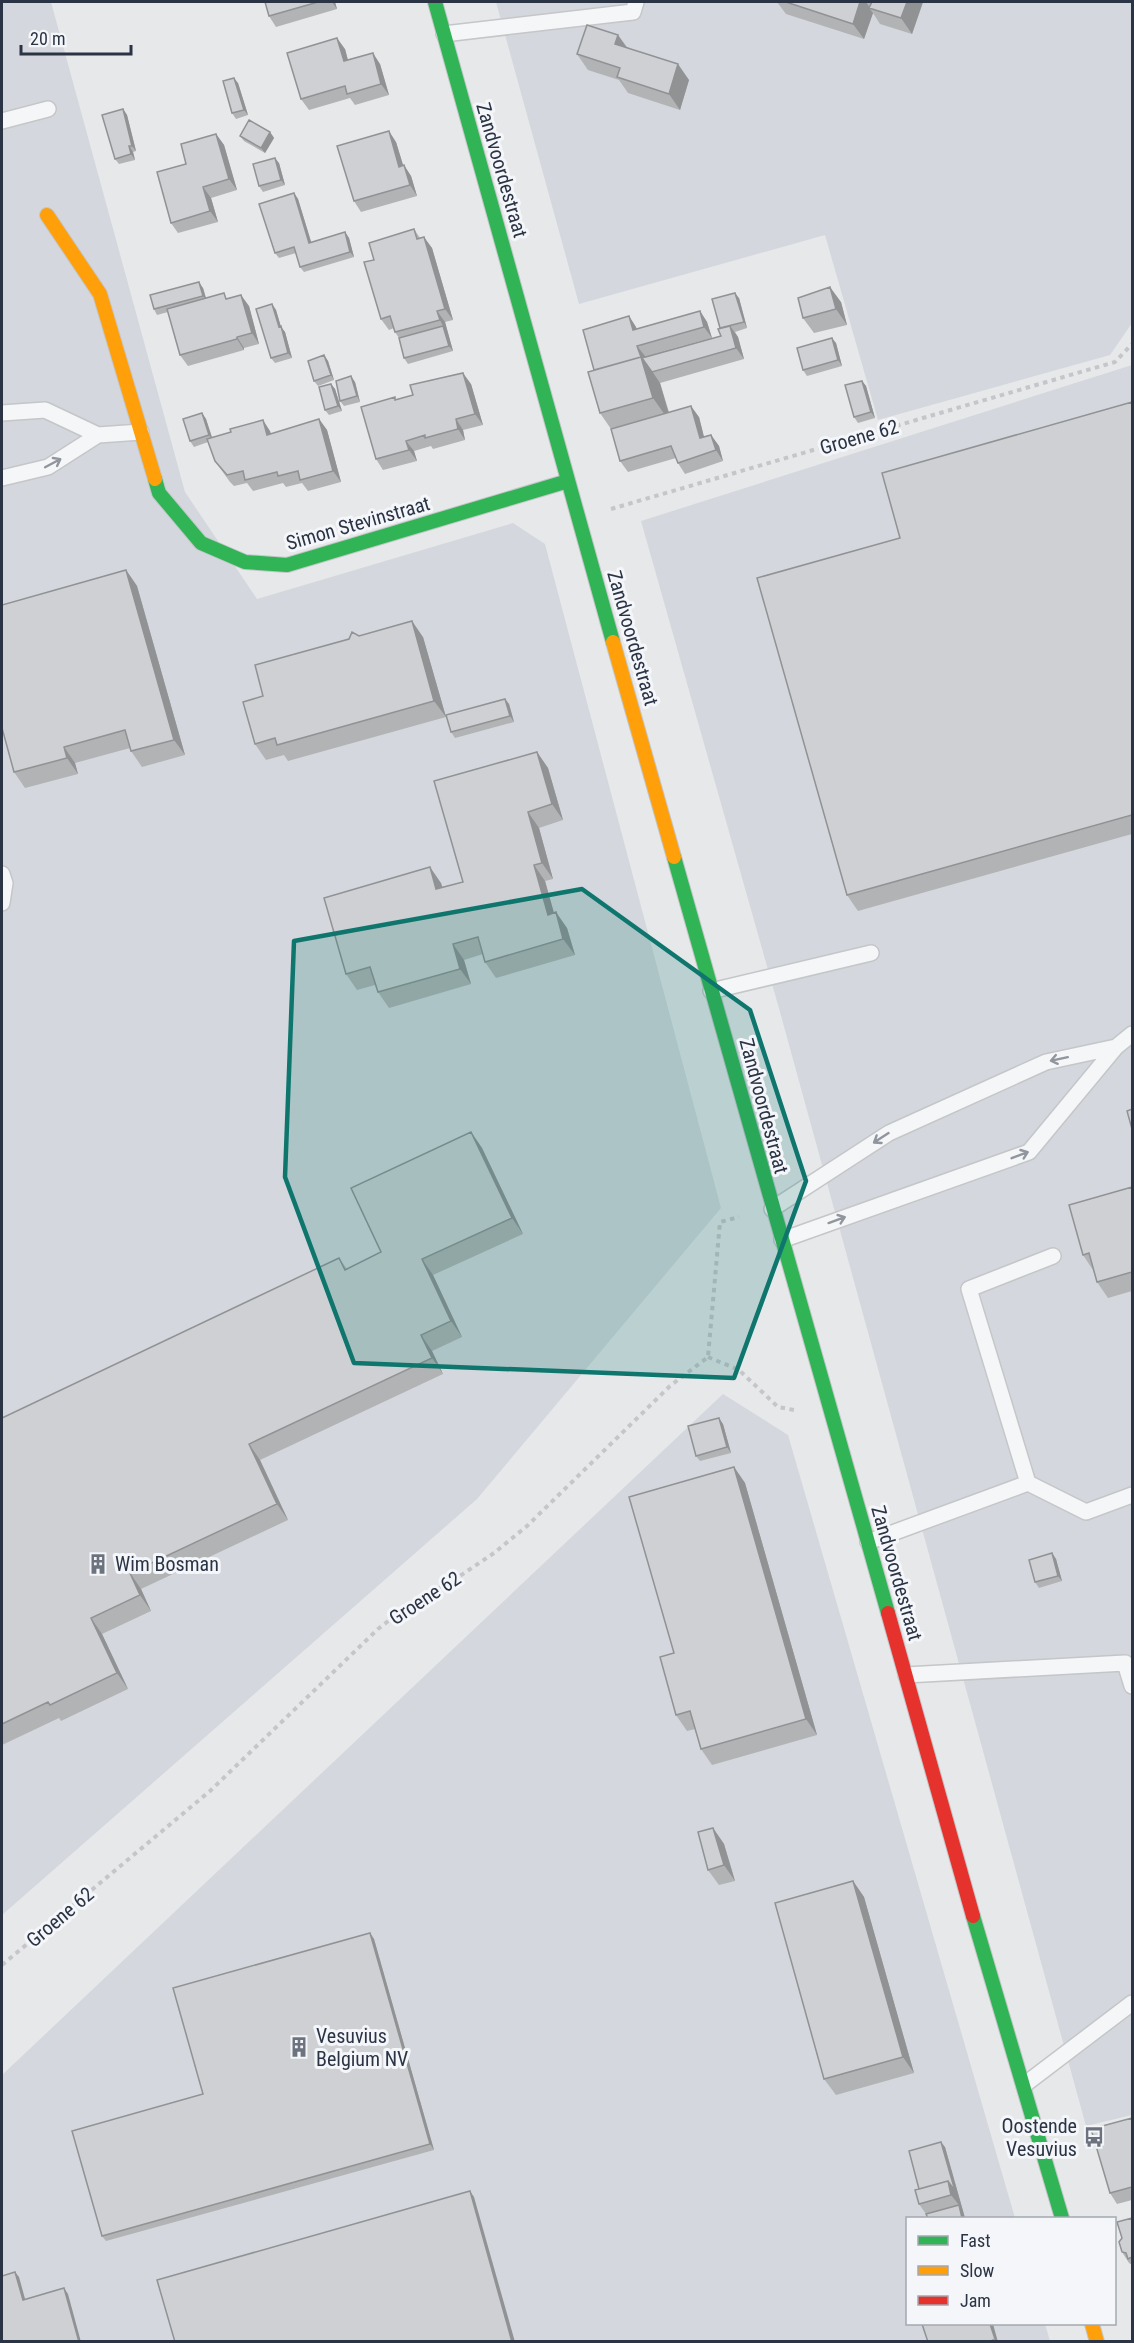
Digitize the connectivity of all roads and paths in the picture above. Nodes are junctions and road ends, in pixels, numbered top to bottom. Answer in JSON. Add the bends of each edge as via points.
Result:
{"nodes":[{"id":1,"x":435,"y":2,"type":"edge"},
{"id":2,"x":636,"y":2,"type":"edge"},
{"id":3,"x":444,"y":34,"type":"junction"},
{"id":4,"x":48,"y":110,"type":"dead end"},
{"id":5,"x":2,"y":121,"type":"edge"},
{"id":6,"x":47,"y":215,"type":"dead end"},
{"id":7,"x":1132,"y":344,"type":"edge"},
{"id":8,"x":2,"y":413,"type":"edge"},
{"id":9,"x":141,"y":432,"type":"junction"},
{"id":10,"x":99,"y":435,"type":"junction"},
{"id":11,"x":2,"y":478,"type":"edge"},
{"id":12,"x":568,"y":481,"type":"junction"},
{"id":13,"x":579,"y":518,"type":"junction"},
{"id":14,"x":2,"y":874,"type":"edge"},
{"id":15,"x":2,"y":903,"type":"edge"},
{"id":16,"x":871,"y":953,"type":"dead end"},
{"id":17,"x":711,"y":991,"type":"junction"},
{"id":18,"x":1132,"y":1034,"type":"edge"},
{"id":19,"x":1116,"y":1047,"type":"junction"},
{"id":20,"x":772,"y":1209,"type":"junction"},
{"id":21,"x":782,"y":1240,"type":"junction"},
{"id":22,"x":1053,"y":1256,"type":"dead end"},
{"id":23,"x":708,"y":1357,"type":"junction"},
{"id":24,"x":832,"y":1417,"type":"junction"},
{"id":25,"x":1028,"y":1483,"type":"junction"},
{"id":26,"x":1132,"y":1495,"type":"edge"},
{"id":27,"x":868,"y":1542,"type":"junction"},
{"id":28,"x":906,"y":1675,"type":"junction"},
{"id":29,"x":1132,"y":1686,"type":"edge"},
{"id":30,"x":2,"y":1965,"type":"edge"},
{"id":31,"x":1132,"y":2003,"type":"edge"},
{"id":32,"x":1024,"y":2085,"type":"junction"},
{"id":33,"x":1062,"y":2217,"type":"edge"},
{"id":34,"x":1092,"y":2325,"type":"edge"},
{"id":35,"x":1097,"y":2342,"type":"edge"}],
"edges":[{"from":1,"to":3,"type":"main road","name":"Zandvoordestraat"},
{"from":2,"to":3,"type":"lane","via":[[633,12]]},
{"from":3,"to":12,"type":"main road","name":"Zandvoordestraat"},
{"from":4,"to":5,"type":"lane"},
{"from":6,"to":9,"type":"main road","name":"Simon Stevinstraat","via":[[100,294]]},
{"from":7,"to":13,"type":"path","name":"Groene 62","via":[[1114,362]]},
{"from":8,"to":10,"type":"lane","via":[[45,410]]},
{"from":9,"to":10,"type":"lane"},
{"from":9,"to":12,"type":"main road","name":"Simon Stevinstraat","via":[[159,493],[201,543],[246,562],[287,565]]},
{"from":11,"to":10,"type":"lane","one_way":true,"via":[[48,466]]},
{"from":12,"to":13,"type":"main road","name":"Zandvoordestraat"},
{"from":13,"to":17,"type":"main road","name":"Zandvoordestraat"},
{"from":14,"to":15,"type":"lane"},
{"from":16,"to":17,"type":"lane"},
{"from":17,"to":20,"type":"main road","name":"Zandvoordestraat"},
{"from":18,"to":19,"type":"lane"},
{"from":19,"to":20,"type":"lane","one_way":true,"via":[[1046,1062],[890,1133]]},
{"from":21,"to":19,"type":"lane","one_way":true,"via":[[1029,1152]]},
{"from":20,"to":21,"type":"main road","name":"Zandvoordestraat"},
{"from":20,"to":23,"type":"path","via":[[720,1222]]},
{"from":21,"to":24,"type":"main road","name":"Zandvoordestraat"},
{"from":22,"to":25,"type":"lane","via":[[969,1288]]},
{"from":23,"to":24,"type":"path","via":[[739,1370],[778,1407]]},
{"from":23,"to":30,"type":"path","name":"Groene 62","via":[[670,1386],[527,1526],[494,1553],[378,1629],[210,1791]]},
{"from":24,"to":27,"type":"main road","name":"Zandvoordestraat"},
{"from":25,"to":26,"type":"lane","via":[[1086,1512]]},
{"from":25,"to":27,"type":"lane"},
{"from":27,"to":28,"type":"main road","name":"Zandvoordestraat"},
{"from":28,"to":29,"type":"lane","via":[[1125,1663]]},
{"from":28,"to":32,"type":"main road","name":"Zandvoordestraat"},
{"from":31,"to":32,"type":"lane"},
{"from":32,"to":33,"type":"main road","name":"Zandvoordestraat"},
{"from":34,"to":35,"type":"main road"}]}
